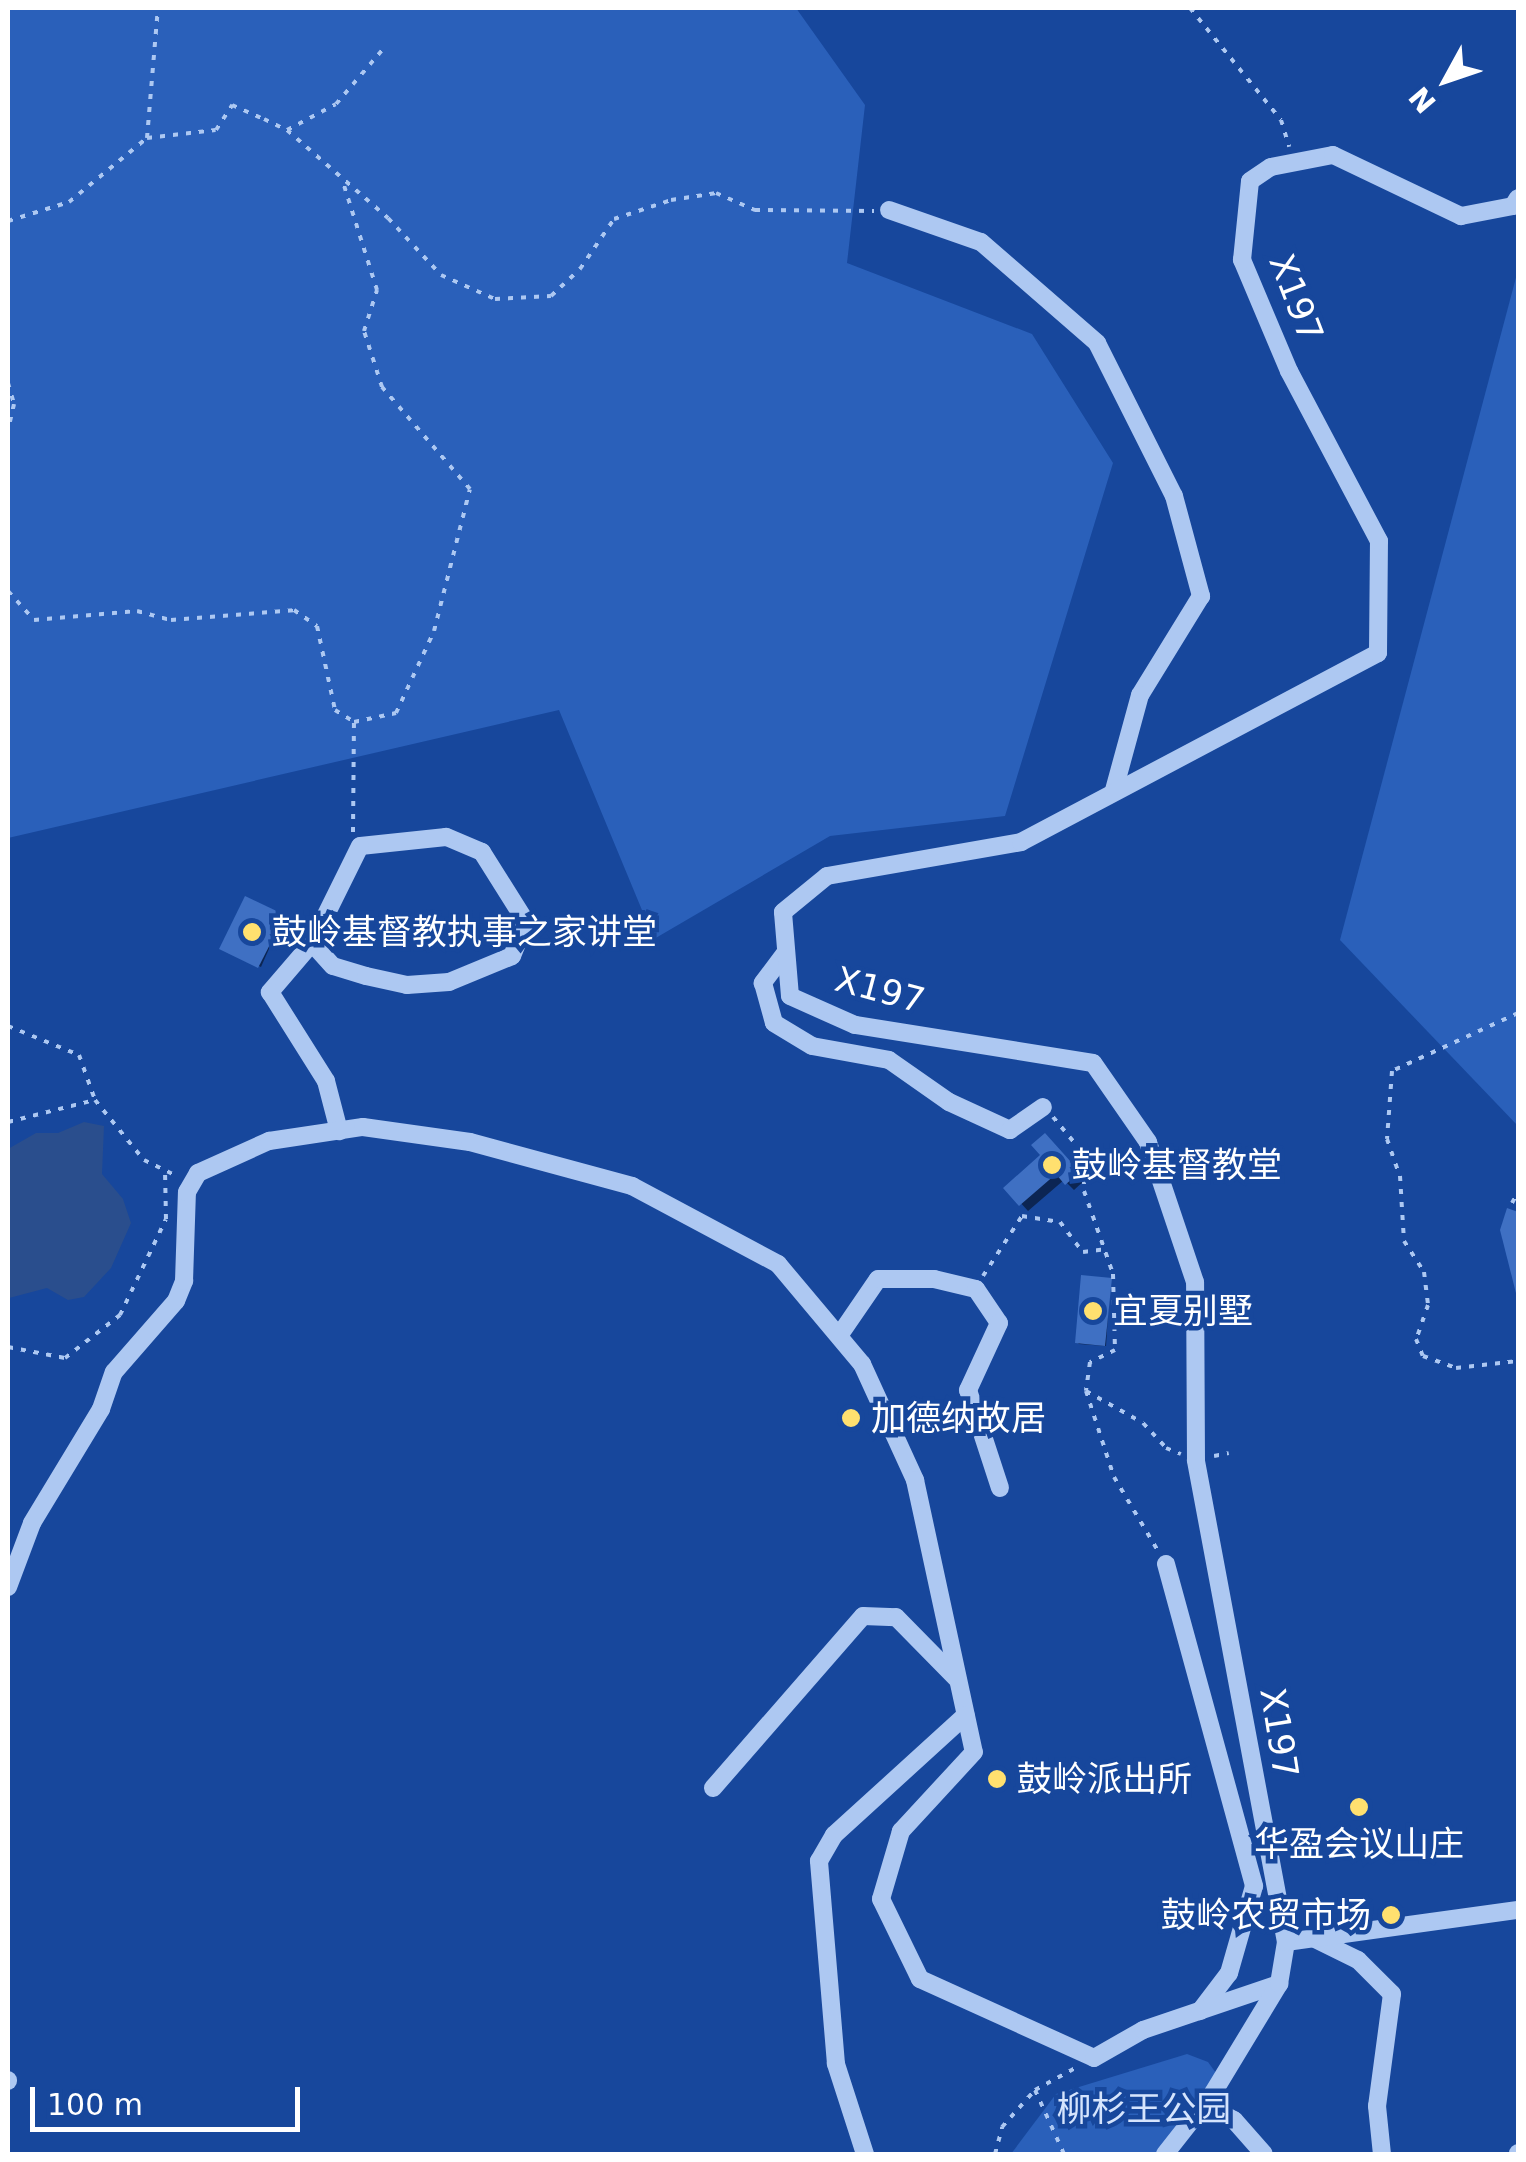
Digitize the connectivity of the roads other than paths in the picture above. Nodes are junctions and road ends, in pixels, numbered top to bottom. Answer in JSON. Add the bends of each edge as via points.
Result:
{"nodes":[{"id":1,"x":1518,"y":198,"type":"edge"},
{"id":2,"x":888,"y":210,"type":"road end"},
{"id":3,"x":1114,"y":790,"type":"junction"},
{"id":4,"x":312,"y":943,"type":"junction"},
{"id":5,"x":786,"y":952,"type":"junction"},
{"id":6,"x":1043,"y":1107,"type":"road end"},
{"id":7,"x":339,"y":1131,"type":"junction"},
{"id":8,"x":841,"y":1333,"type":"junction"},
{"id":9,"x":1000,"y":1488,"type":"dead end"},
{"id":10,"x":1166,"y":1564,"type":"road end"},
{"id":11,"x":8,"y":1587,"type":"edge"},
{"id":12,"x":959,"y":1680,"type":"junction"},
{"id":13,"x":966,"y":1715,"type":"junction"},
{"id":14,"x":713,"y":1788,"type":"dead end"},
{"id":15,"x":1248,"y":1845,"type":"junction"},
{"id":16,"x":1275,"y":1888,"type":"junction"},
{"id":17,"x":1518,"y":1910,"type":"edge"},
{"id":18,"x":1315,"y":1939,"type":"junction"},
{"id":19,"x":1286,"y":1942,"type":"junction"},
{"id":20,"x":1279,"y":1984,"type":"junction"},
{"id":21,"x":1200,"y":2011,"type":"junction"},
{"id":22,"x":1205,"y":2104,"type":"junction"},
{"id":23,"x":864,"y":2154,"type":"edge"},
{"id":24,"x":1165,"y":2154,"type":"edge"},
{"id":25,"x":1264,"y":2154,"type":"edge"},
{"id":26,"x":1382,"y":2154,"type":"edge"}],
"edges":[{"from":1,"to":3,"type":"street","name":"X197","number":"X197","via":[[1512,206],[1461,216],[1333,155],[1294,161],[1250,182],[1242,260],[1289,371],[1379,541],[1378,653]]},
{"from":2,"to":3,"type":"street","via":[[981,242],[1097,344],[1174,496],[1202,596],[1140,695]]},
{"from":3,"to":5,"type":"street","name":"X197","number":"X197","via":[[1021,842],[827,876],[783,912]]},
{"from":4,"to":4,"type":"street","via":[[360,846],[446,837],[482,852],[526,922],[512,956],[449,982],[406,985],[333,966]]},
{"from":4,"to":7,"type":"street","via":[[270,992],[326,1082]]},
{"from":5,"to":6,"type":"street","via":[[763,983],[774,1022],[812,1046],[889,1060],[949,1102],[1010,1130]]},
{"from":5,"to":16,"type":"street","name":"X197","number":"X197","via":[[790,996],[855,1025],[1092,1063],[1148,1142],[1194,1282],[1196,1460],[1226,1593],[1246,1749]]},
{"from":7,"to":8,"type":"street","via":[[363,1127],[470,1142],[632,1186],[778,1264]]},
{"from":7,"to":11,"type":"street","via":[[269,1142],[198,1173],[187,1192],[184,1281],[176,1301],[114,1372],[102,1409],[32,1524]]},
{"from":8,"to":9,"type":"street","via":[[878,1280],[934,1279],[976,1289],[999,1323],[968,1390]]},
{"from":8,"to":12,"type":"street","via":[[915,1480]]},
{"from":10,"to":15,"type":"street"},
{"from":12,"to":13,"type":"street"},
{"from":12,"to":14,"type":"street","via":[[896,1618],[863,1616]]},
{"from":13,"to":21,"type":"street","via":[[974,1752],[901,1831],[882,1899],[920,1979],[1094,2058],[1143,2030]]},
{"from":13,"to":23,"type":"street","via":[[834,1835],[820,1861],[836,2064]]},
{"from":15,"to":16,"type":"street"},
{"from":15,"to":21,"type":"street","via":[[1254,1886],[1234,1956]]},
{"from":16,"to":19,"type":"street","name":"X197","number":"X197"},
{"from":17,"to":18,"type":"street"},
{"from":18,"to":19,"type":"street"},
{"from":18,"to":26,"type":"street","via":[[1358,1960],[1392,1994],[1377,2106]]},
{"from":19,"to":20,"type":"street","name":"X197","number":"X197"},
{"from":20,"to":21,"type":"street"},
{"from":20,"to":22,"type":"street","name":"X197","number":"X197"},
{"from":22,"to":24,"type":"street","name":"X197","number":"X197"},
{"from":22,"to":25,"type":"street","via":[[1234,2120]]}]}
